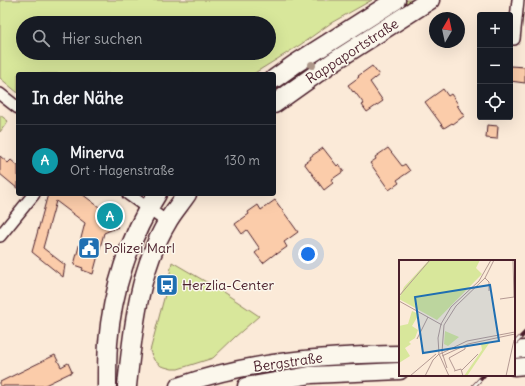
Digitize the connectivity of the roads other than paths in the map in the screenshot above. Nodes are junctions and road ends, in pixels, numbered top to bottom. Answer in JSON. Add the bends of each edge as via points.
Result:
{"nodes":[{"id":1,"x":396,"y":0,"type":"edge"},
{"id":2,"x":430,"y":0,"type":"edge"},
{"id":3,"x":518,"y":0,"type":"edge"},
{"id":4,"x":514,"y":39,"type":"dead end"},
{"id":5,"x":276,"y":78,"type":"edge"},
{"id":6,"x":0,"y":94,"type":"edge"},
{"id":7,"x":276,"y":103,"type":"edge"},
{"id":8,"x":16,"y":106,"type":"edge"},
{"id":9,"x":32,"y":196,"type":"edge"},
{"id":10,"x":135,"y":196,"type":"edge"},
{"id":11,"x":186,"y":196,"type":"edge"},
{"id":12,"x":152,"y":201,"type":"edge"},
{"id":13,"x":167,"y":222,"type":"junction"},
{"id":14,"x":0,"y":236,"type":"edge"},
{"id":15,"x":525,"y":349,"type":"edge"},
{"id":16,"x":515,"y":350,"type":"edge"},
{"id":17,"x":399,"y":354,"type":"edge"},
{"id":18,"x":525,"y":366,"type":"edge"},
{"id":19,"x":515,"y":367,"type":"edge"},
{"id":20,"x":399,"y":371,"type":"edge"},
{"id":21,"x":107,"y":386,"type":"edge"},
{"id":22,"x":127,"y":386,"type":"edge"},
{"id":23,"x":178,"y":386,"type":"edge"},
{"id":24,"x":246,"y":386,"type":"edge"}],
"edges":[{"from":1,"to":5,"type":"main road","name":"Rappaportstraße"},
{"from":2,"to":7,"type":"main road","name":"Rappaportstraße","via":[[333,62]]},
{"from":3,"to":4,"type":"street"},
{"from":6,"to":8,"type":"street"},
{"from":9,"to":14,"type":"street"},
{"from":10,"to":12,"type":"street"},
{"from":11,"to":13,"type":"main road"},
{"from":12,"to":13,"type":"street"},
{"from":12,"to":21,"type":"main road","via":[[135,234],[120,276],[108,343]]},
{"from":13,"to":22,"type":"main road","via":[[154,249],[140,296],[134,322]]},
{"from":15,"to":16,"type":"main road"},
{"from":17,"to":23,"type":"main road","name":"Bergstraße","via":[[310,357],[231,371]]},
{"from":18,"to":19,"type":"main road"},
{"from":20,"to":24,"type":"main road","name":"Bergstraße","via":[[311,375]]}]}
